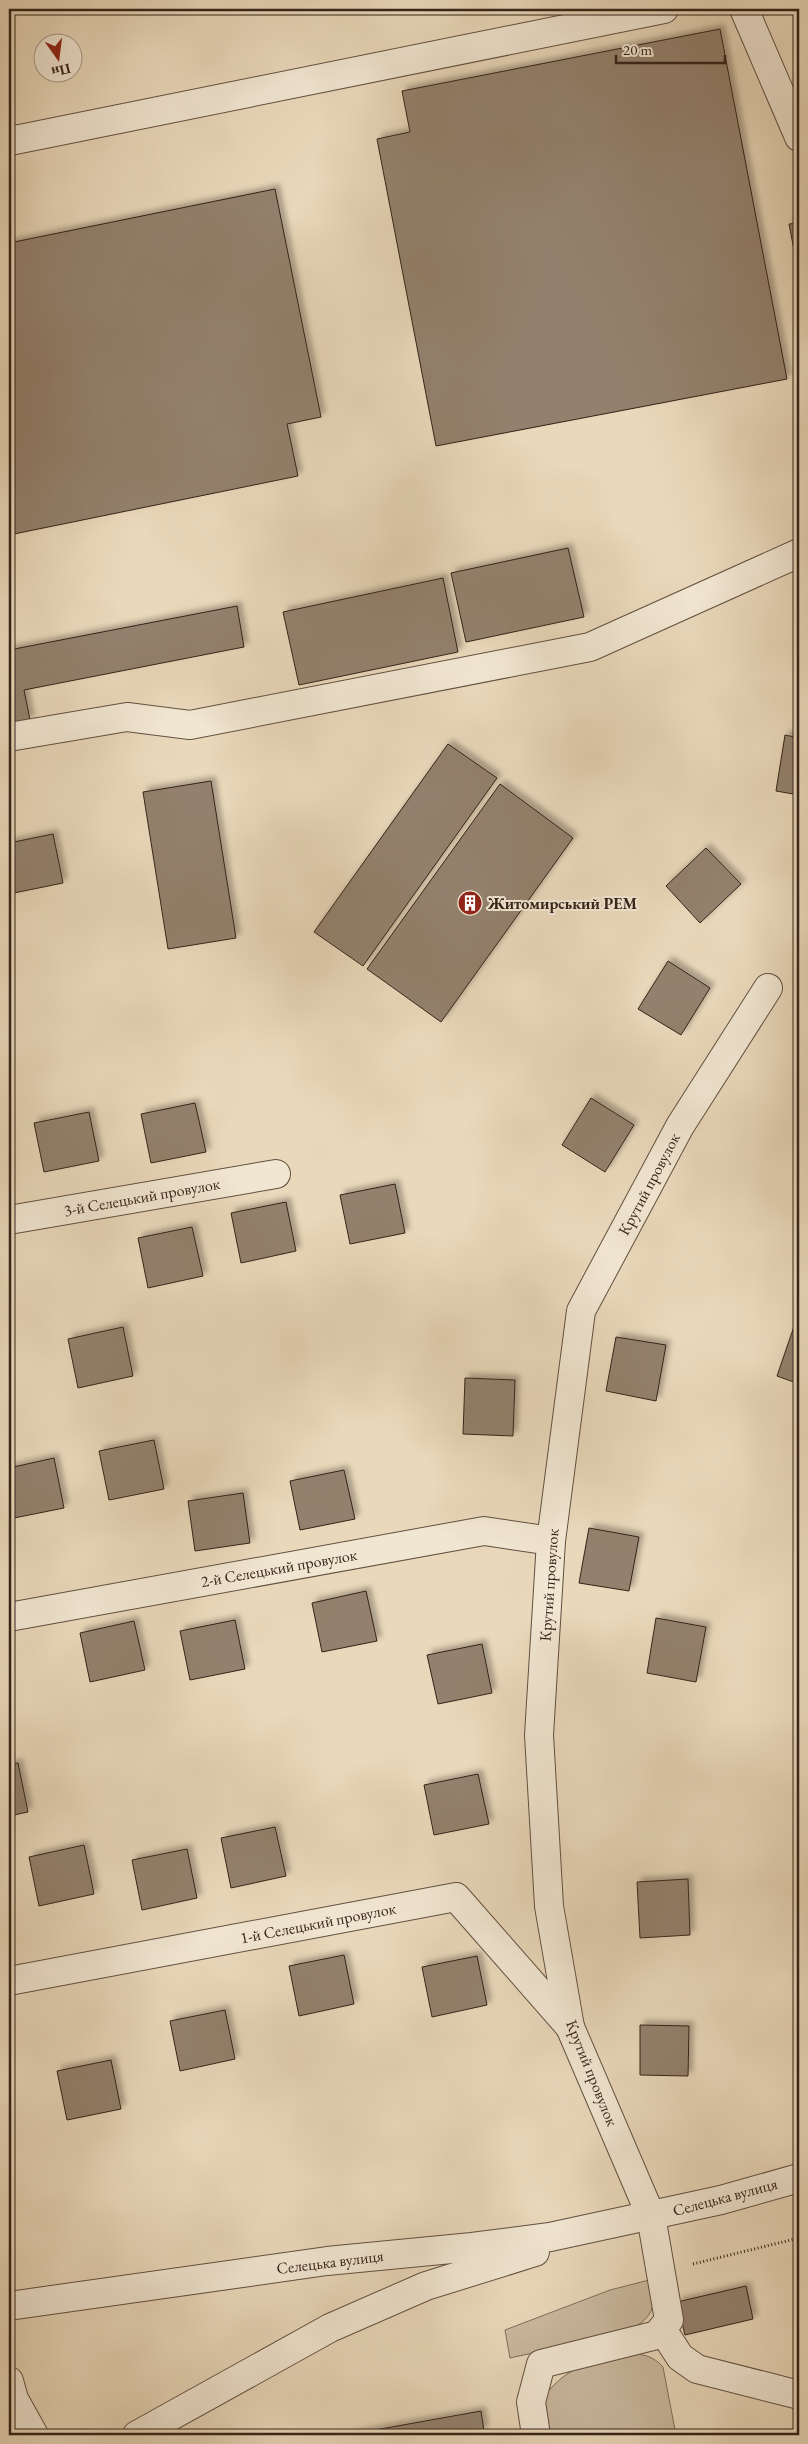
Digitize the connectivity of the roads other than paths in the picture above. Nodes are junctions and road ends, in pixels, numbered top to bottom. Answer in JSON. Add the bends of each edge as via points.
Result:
{"nodes":[{"id":1,"x":664,"y":9,"type":"edge"},
{"id":2,"x":744,"y":9,"type":"edge"},
{"id":3,"x":799,"y":137,"type":"edge"},
{"id":4,"x":9,"y":140,"type":"edge"},
{"id":5,"x":799,"y":553,"type":"edge"},
{"id":6,"x":9,"y":738,"type":"edge"},
{"id":7,"x":768,"y":988,"type":"dead end"},
{"id":8,"x":276,"y":1174,"type":"dead end"},
{"id":9,"x":9,"y":1220,"type":"edge"},
{"id":10,"x":551,"y":1541,"type":"junction"},
{"id":11,"x":9,"y":1617,"type":"edge"},
{"id":12,"x":9,"y":1981,"type":"edge"},
{"id":13,"x":570,"y":2027,"type":"junction"},
{"id":14,"x":799,"y":2178,"type":"edge"},
{"id":15,"x":651,"y":2216,"type":"junction"},
{"id":16,"x":9,"y":2306,"type":"edge"},
{"id":17,"x":662,"y":2329,"type":"junction"},
{"id":18,"x":9,"y":2381,"type":"edge"},
{"id":19,"x":799,"y":2395,"type":"edge"},
{"id":20,"x":34,"y":2435,"type":"edge"},
{"id":21,"x":139,"y":2435,"type":"edge"},
{"id":22,"x":536,"y":2435,"type":"edge"}],
"edges":[{"from":1,"to":4,"type":"street"},
{"from":2,"to":3,"type":"street"},
{"from":5,"to":6,"type":"street","via":[[590,647],[190,725],[127,717]]},
{"from":7,"to":10,"type":"street","name":"Крутий провулок","via":[[680,1126],[582,1311]]},
{"from":8,"to":9,"type":"street","name":"3-й Селецький провулок"},
{"from":10,"to":11,"type":"street","name":"2-й Селецький провулок","via":[[484,1531]]},
{"from":10,"to":13,"type":"street","name":"Крутий провулок","via":[[539,1735],[549,1906]]},
{"from":12,"to":13,"type":"street","name":"1-й Селецький провулок","via":[[456,1897]]},
{"from":13,"to":15,"type":"street","name":"Крутий провулок"},
{"from":14,"to":15,"type":"street","name":"Селецька вулиця"},
{"from":15,"to":16,"type":"street","name":"Селецька вулиця","via":[[550,2237],[327,2261]]},
{"from":15,"to":17,"type":"street","name":"Крутий провулок","via":[[669,2320]]},
{"from":15,"to":21,"type":"street","name":"Селецька вулиця","via":[[426,2286],[330,2328]]},
{"from":17,"to":19,"type":"street","via":[[680,2358],[697,2369]]},
{"from":17,"to":22,"type":"street","via":[[658,2335],[541,2364],[531,2402]]},
{"from":18,"to":20,"type":"street","via":[[14,2399]]}]}
